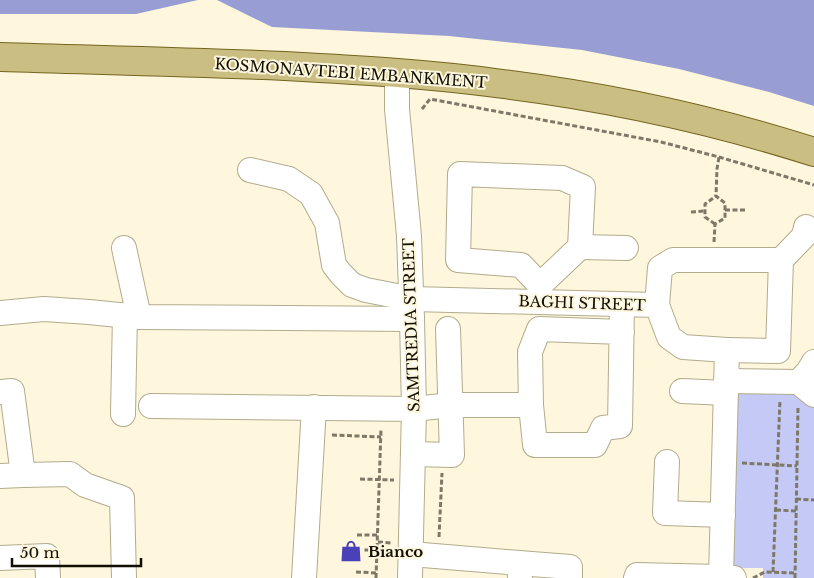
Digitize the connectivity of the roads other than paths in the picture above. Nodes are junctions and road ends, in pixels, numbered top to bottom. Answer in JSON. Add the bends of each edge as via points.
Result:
{"nodes":[{"id":1,"x":0,"y":57,"type":"edge"},
{"id":2,"x":397,"y":73,"type":"junction"},
{"id":3,"x":814,"y":152,"type":"edge"},
{"id":4,"x":250,"y":170,"type":"dead end"},
{"id":5,"x":806,"y":226,"type":"dead end"},
{"id":6,"x":580,"y":247,"type":"junction"},
{"id":7,"x":124,"y":248,"type":"dead end"},
{"id":8,"x":626,"y":248,"type":"dead end"},
{"id":9,"x":781,"y":260,"type":"junction"},
{"id":10,"x":540,"y":293,"type":"junction"},
{"id":11,"x":622,"y":305,"type":"junction"},
{"id":12,"x":657,"y":305,"type":"junction"},
{"id":13,"x":412,"y":309,"type":"junction"},
{"id":14,"x":0,"y":313,"type":"edge"},
{"id":15,"x":132,"y":316,"type":"junction"},
{"id":16,"x":448,"y":329,"type":"dead end"},
{"id":17,"x":622,"y":332,"type":"junction"},
{"id":18,"x":727,"y":350,"type":"junction"},
{"id":19,"x":814,"y":362,"type":"edge"},
{"id":20,"x":798,"y":386,"type":"edge"},
{"id":21,"x":726,"y":387,"type":"junction"},
{"id":22,"x":682,"y":391,"type":"dead end"},
{"id":23,"x":0,"y":392,"type":"edge"},
{"id":24,"x":451,"y":405,"type":"junction"},
{"id":25,"x":531,"y":405,"type":"junction"},
{"id":26,"x":151,"y":406,"type":"dead end"},
{"id":27,"x":314,"y":407,"type":"junction"},
{"id":28,"x":414,"y":409,"type":"junction"},
{"id":29,"x":123,"y":414,"type":"dead end"},
{"id":30,"x":413,"y":454,"type":"junction"},
{"id":31,"x":667,"y":462,"type":"dead end"},
{"id":32,"x":11,"y":475,"type":"edge"},
{"id":33,"x":723,"y":515,"type":"junction"},
{"id":34,"x":410,"y":554,"type":"junction"},
{"id":35,"x":0,"y":558,"type":"edge"},
{"id":36,"x":520,"y":570,"type":"edge"},
{"id":37,"x":678,"y":577,"type":"edge"},
{"id":38,"x":721,"y":577,"type":"edge"},
{"id":39,"x":48,"y":578,"type":"edge"},
{"id":40,"x":124,"y":578,"type":"edge"},
{"id":41,"x":304,"y":578,"type":"edge"},
{"id":42,"x":410,"y":578,"type":"edge"},
{"id":43,"x":570,"y":578,"type":"edge"},
{"id":44,"x":636,"y":578,"type":"edge"},
{"id":45,"x":734,"y":578,"type":"edge"}],
"edges":[{"from":1,"to":2,"type":"main road","name":"KOSMONAVTEBI EMBANKMENT"},
{"from":2,"to":3,"type":"main road","name":"KOSMONAVTEBI EMBANKMENT","via":[[563,92],[718,124]]},
{"from":2,"to":13,"type":"street","name":"SAMTREDIA STREET"},
{"from":4,"to":13,"type":"street","via":[[289,179],[311,194],[327,223],[334,265],[340,274],[352,285]]},
{"from":5,"to":9,"type":"street","via":[[804,236]]},
{"from":6,"to":8,"type":"street"},
{"from":6,"to":10,"type":"street"},
{"from":6,"to":10,"type":"street","via":[[583,187],[562,178],[460,174],[458,260],[521,265]]},
{"from":7,"to":15,"type":"street"},
{"from":9,"to":12,"type":"street","via":[[673,260],[660,268]]},
{"from":9,"to":18,"type":"street","name":"BAGHI STREET","via":[[778,351]]},
{"from":10,"to":11,"type":"street","name":"BAGHI STREET"},
{"from":10,"to":13,"type":"street","name":"BAGHI STREET"},
{"from":11,"to":12,"type":"street","name":"BAGHI STREET"},
{"from":11,"to":17,"type":"street"},
{"from":12,"to":18,"type":"street","name":"BAGHI STREET","via":[[669,337],[683,347]]},
{"from":13,"to":15,"type":"street"},
{"from":13,"to":28,"type":"street","name":"SAMTREDIA STREET"},
{"from":14,"to":15,"type":"street","via":[[44,309]]},
{"from":15,"to":29,"type":"street"},
{"from":16,"to":24,"type":"street"},
{"from":17,"to":25,"type":"street","via":[[539,329],[530,352]]},
{"from":17,"to":25,"type":"street","via":[[620,426],[603,428],[595,445],[535,445]]},
{"from":18,"to":21,"type":"street"},
{"from":19,"to":20,"type":"street"},
{"from":20,"to":21,"type":"street"},
{"from":21,"to":22,"type":"street"},
{"from":21,"to":33,"type":"street"},
{"from":23,"to":32,"type":"street","via":[[12,391]]},
{"from":24,"to":25,"type":"street"},
{"from":24,"to":28,"type":"street"},
{"from":24,"to":30,"type":"street","via":[[452,455]]},
{"from":26,"to":27,"type":"street"},
{"from":27,"to":28,"type":"street"},
{"from":27,"to":41,"type":"street"},
{"from":28,"to":30,"type":"street","name":"SAMTREDIA STREET"},
{"from":30,"to":34,"type":"street","name":"SAMTREDIA STREET"},
{"from":31,"to":33,"type":"street","via":[[665,512]]},
{"from":32,"to":40,"type":"street","via":[[70,474],[122,498]]},
{"from":33,"to":38,"type":"street"},
{"from":34,"to":36,"type":"street"},
{"from":34,"to":42,"type":"street","name":"SAMTREDIA STREET"},
{"from":35,"to":39,"type":"street","via":[[48,556]]},
{"from":36,"to":43,"type":"street","via":[[570,566]]},
{"from":37,"to":38,"type":"street"},
{"from":37,"to":44,"type":"street","via":[[637,575]]},
{"from":38,"to":45,"type":"street"}]}
